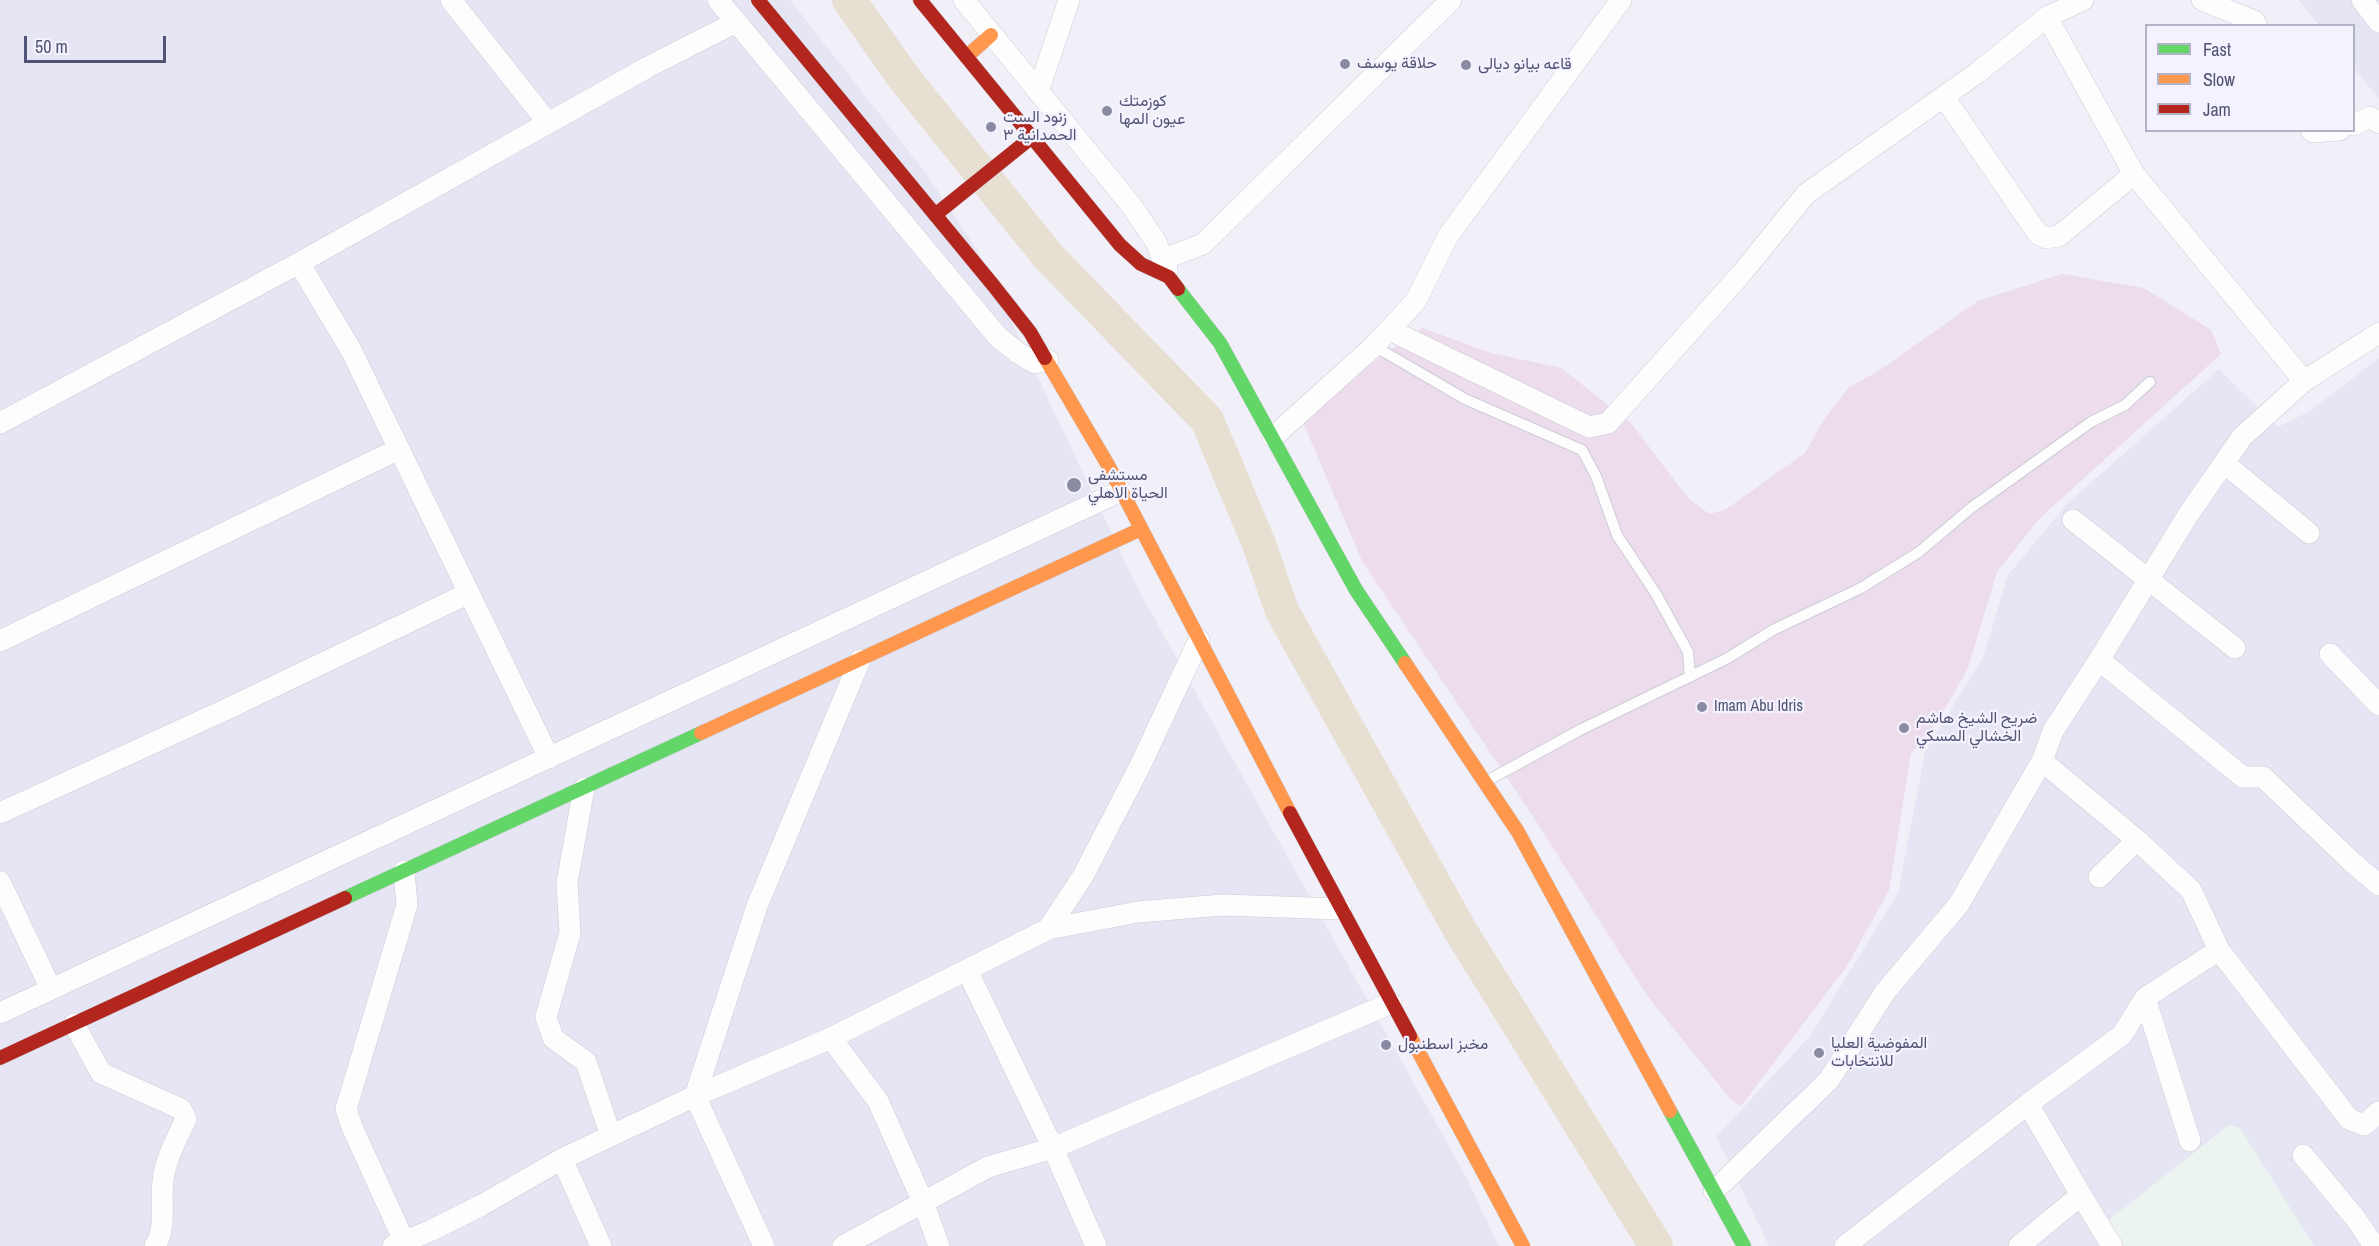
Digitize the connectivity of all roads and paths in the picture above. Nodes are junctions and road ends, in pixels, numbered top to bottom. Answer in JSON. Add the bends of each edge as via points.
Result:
{"nodes":[{"id":1,"x":451,"y":0,"type":"edge"},
{"id":2,"x":718,"y":0,"type":"edge"},
{"id":3,"x":758,"y":0,"type":"edge"},
{"id":4,"x":920,"y":0,"type":"edge"},
{"id":5,"x":964,"y":0,"type":"edge"},
{"id":6,"x":1069,"y":0,"type":"edge"},
{"id":7,"x":1451,"y":0,"type":"edge"},
{"id":8,"x":1621,"y":0,"type":"edge"},
{"id":9,"x":2083,"y":0,"type":"edge"},
{"id":10,"x":2202,"y":0,"type":"edge"},
{"id":11,"x":2362,"y":0,"type":"edge"},
{"id":12,"x":2048,"y":17,"type":"junction"},
{"id":13,"x":736,"y":22,"type":"junction"},
{"id":14,"x":2379,"y":22,"type":"edge"},
{"id":15,"x":2256,"y":24,"type":"edge"},
{"id":16,"x":991,"y":35,"type":"junction"},
{"id":17,"x":966,"y":57,"type":"junction"},
{"id":18,"x":1038,"y":92,"type":"junction"},
{"id":19,"x":1944,"y":97,"type":"junction"},
{"id":20,"x":548,"y":123,"type":"junction"},
{"id":21,"x":2379,"y":123,"type":"edge"},
{"id":22,"x":2355,"y":124,"type":"edge"},
{"id":23,"x":1032,"y":137,"type":"junction"},
{"id":24,"x":2134,"y":174,"type":"junction"},
{"id":25,"x":935,"y":214,"type":"junction"},
{"id":26,"x":299,"y":263,"type":"junction"},
{"id":27,"x":1167,"y":268,"type":"junction"},
{"id":28,"x":1390,"y":330,"type":"junction"},
{"id":29,"x":2379,"y":333,"type":"edge"},
{"id":30,"x":1374,"y":346,"type":"junction"},
{"id":31,"x":1048,"y":360,"type":"junction"},
{"id":32,"x":2304,"y":381,"type":"junction"},
{"id":33,"x":2150,"y":382,"type":"dead end"},
{"id":34,"x":0,"y":423,"type":"edge"},
{"id":35,"x":1273,"y":438,"type":"junction"},
{"id":36,"x":399,"y":449,"type":"junction"},
{"id":37,"x":2224,"y":463,"type":"junction"},
{"id":38,"x":1121,"y":491,"type":"junction"},
{"id":39,"x":2073,"y":520,"type":"dead end"},
{"id":40,"x":1141,"y":529,"type":"junction"},
{"id":41,"x":2309,"y":533,"type":"dead end"},
{"id":42,"x":2148,"y":581,"type":"junction"},
{"id":43,"x":469,"y":593,"type":"junction"},
{"id":44,"x":1199,"y":640,"type":"junction"},
{"id":45,"x":0,"y":641,"type":"edge"},
{"id":46,"x":2235,"y":648,"type":"dead end"},
{"id":47,"x":2330,"y":654,"type":"dead end"},
{"id":48,"x":860,"y":660,"type":"junction"},
{"id":49,"x":2099,"y":660,"type":"junction"},
{"id":50,"x":1690,"y":677,"type":"junction"},
{"id":51,"x":2379,"y":705,"type":"edge"},
{"id":52,"x":549,"y":758,"type":"junction"},
{"id":53,"x":2042,"y":761,"type":"junction"},
{"id":54,"x":1485,"y":782,"type":"junction"},
{"id":55,"x":584,"y":788,"type":"junction"},
{"id":56,"x":0,"y":813,"type":"edge"},
{"id":57,"x":2137,"y":840,"type":"junction"},
{"id":58,"x":404,"y":871,"type":"junction"},
{"id":59,"x":2375,"y":873,"type":"edge"},
{"id":60,"x":2098,"y":877,"type":"dead end"},
{"id":61,"x":0,"y":882,"type":"edge"},
{"id":62,"x":1341,"y":909,"type":"junction"},
{"id":63,"x":1048,"y":929,"type":"junction"},
{"id":64,"x":2219,"y":950,"type":"junction"},
{"id":65,"x":967,"y":970,"type":"junction"},
{"id":66,"x":51,"y":988,"type":"junction"},
{"id":67,"x":2145,"y":998,"type":"junction"},
{"id":68,"x":1391,"y":1003,"type":"junction"},
{"id":69,"x":0,"y":1013,"type":"edge"},
{"id":70,"x":74,"y":1024,"type":"junction"},
{"id":71,"x":831,"y":1038,"type":"junction"},
{"id":72,"x":0,"y":1058,"type":"edge"},
{"id":73,"x":695,"y":1096,"type":"junction"},
{"id":74,"x":2028,"y":1104,"type":"junction"},
{"id":75,"x":2379,"y":1112,"type":"edge"},
{"id":76,"x":611,"y":1136,"type":"junction"},
{"id":77,"x":2190,"y":1141,"type":"dead end"},
{"id":78,"x":1053,"y":1148,"type":"junction"},
{"id":79,"x":2303,"y":1155,"type":"dead end"},
{"id":80,"x":562,"y":1159,"type":"junction"},
{"id":81,"x":1714,"y":1191,"type":"junction"},
{"id":82,"x":2081,"y":1195,"type":"junction"},
{"id":83,"x":923,"y":1202,"type":"junction"},
{"id":84,"x":433,"y":1239,"type":"edge"},
{"id":85,"x":398,"y":1244,"type":"edge"},
{"id":86,"x":155,"y":1246,"type":"edge"},
{"id":87,"x":601,"y":1246,"type":"edge"},
{"id":88,"x":764,"y":1246,"type":"edge"},
{"id":89,"x":843,"y":1246,"type":"edge"},
{"id":90,"x":939,"y":1246,"type":"edge"},
{"id":91,"x":1096,"y":1246,"type":"edge"},
{"id":92,"x":1523,"y":1246,"type":"edge"},
{"id":93,"x":1743,"y":1246,"type":"edge"},
{"id":94,"x":1845,"y":1246,"type":"edge"},
{"id":95,"x":2019,"y":1246,"type":"edge"},
{"id":96,"x":2112,"y":1246,"type":"edge"},
{"id":97,"x":2374,"y":1246,"type":"edge"}],
"edges":[{"from":1,"to":20,"type":"street"},
{"from":2,"to":13,"type":"street"},
{"from":3,"to":25,"type":"street"},
{"from":4,"to":17,"type":"street"},
{"from":5,"to":16,"type":"street"},
{"from":6,"to":18,"type":"street"},
{"from":7,"to":27,"type":"street","via":[[1203,244]]},
{"from":8,"to":28,"type":"street","via":[[1448,236],[1416,301]]},
{"from":9,"to":12,"type":"street"},
{"from":10,"to":15,"type":"street"},
{"from":11,"to":14,"type":"street"},
{"from":12,"to":19,"type":"street"},
{"from":12,"to":24,"type":"street"},
{"from":13,"to":20,"type":"street"},
{"from":13,"to":31,"type":"street","via":[[998,337],[1035,363]]},
{"from":16,"to":17,"type":"street"},
{"from":16,"to":18,"type":"street"},
{"from":17,"to":23,"type":"street"},
{"from":18,"to":27,"type":"street","via":[[1145,223]]},
{"from":19,"to":24,"type":"street","via":[[2038,234],[2046,238],[2059,236]]},
{"from":19,"to":28,"type":"street","via":[[1806,194],[1742,273],[1608,423],[1589,427]]},
{"from":20,"to":26,"type":"street"},
{"from":21,"to":22,"type":"street","via":[[2370,117]]},
{"from":23,"to":25,"type":"street"},
{"from":23,"to":27,"type":"street","via":[[1120,245],[1141,264]]},
{"from":24,"to":32,"type":"street"},
{"from":25,"to":31,"type":"street"},
{"from":26,"to":34,"type":"street"},
{"from":26,"to":36,"type":"street","via":[[351,350]]},
{"from":27,"to":35,"type":"street","via":[[1220,343]]},
{"from":28,"to":30,"type":"street"},
{"from":29,"to":32,"type":"street"},
{"from":30,"to":35,"type":"street"},
{"from":30,"to":50,"type":"lane","via":[[1465,399],[1582,450],[1596,476],[1617,535],[1688,652]]},
{"from":31,"to":38,"type":"street"},
{"from":32,"to":37,"type":"street","via":[[2242,437]]},
{"from":33,"to":50,"type":"lane","via":[[2125,405],[2091,422],[1971,508],[1919,552],[1861,588],[1773,630]]},
{"from":35,"to":54,"type":"street","via":[[1356,590]]},
{"from":36,"to":43,"type":"street"},
{"from":36,"to":45,"type":"street"},
{"from":37,"to":41,"type":"street"},
{"from":37,"to":42,"type":"street"},
{"from":38,"to":40,"type":"street"},
{"from":38,"to":52,"type":"street"},
{"from":39,"to":42,"type":"street"},
{"from":40,"to":44,"type":"street"},
{"from":40,"to":48,"type":"street"},
{"from":42,"to":46,"type":"street"},
{"from":42,"to":49,"type":"street"},
{"from":43,"to":52,"type":"street"},
{"from":43,"to":56,"type":"street"},
{"from":44,"to":62,"type":"street"},
{"from":44,"to":63,"type":"street","via":[[1083,876]]},
{"from":47,"to":51,"type":"street"},
{"from":48,"to":55,"type":"street"},
{"from":48,"to":73,"type":"street","via":[[757,906]]},
{"from":49,"to":53,"type":"street","via":[[2053,731]]},
{"from":49,"to":59,"type":"street","via":[[2243,777],[2263,777]]},
{"from":50,"to":54,"type":"lane"},
{"from":52,"to":66,"type":"street"},
{"from":53,"to":57,"type":"street"},
{"from":53,"to":81,"type":"street","via":[[1959,904],[1884,992],[1829,1080]]},
{"from":54,"to":81,"type":"street","via":[[1518,832]]},
{"from":55,"to":58,"type":"street"},
{"from":55,"to":76,"type":"street","via":[[567,883],[570,933],[546,1017],[553,1038],[586,1062]]},
{"from":57,"to":60,"type":"street"},
{"from":57,"to":64,"type":"street","via":[[2191,890]]},
{"from":58,"to":70,"type":"street"},
{"from":58,"to":85,"type":"street","via":[[407,905],[346,1109]]},
{"from":61,"to":66,"type":"street"},
{"from":62,"to":63,"type":"street","via":[[1223,905],[1138,912]]},
{"from":62,"to":68,"type":"street"},
{"from":63,"to":65,"type":"street"},
{"from":64,"to":67,"type":"street"},
{"from":64,"to":75,"type":"street","via":[[2349,1119],[2364,1125]]},
{"from":65,"to":71,"type":"street"},
{"from":65,"to":78,"type":"street"},
{"from":66,"to":69,"type":"street"},
{"from":67,"to":74,"type":"street","via":[[2122,1035]]},
{"from":67,"to":77,"type":"street"},
{"from":68,"to":78,"type":"street"},
{"from":68,"to":92,"type":"street"},
{"from":70,"to":72,"type":"street"},
{"from":70,"to":86,"type":"street","via":[[101,1073],[181,1110],[186,1119],[163,1180],[162,1221]]},
{"from":71,"to":73,"type":"street"},
{"from":71,"to":83,"type":"street","via":[[878,1101]]},
{"from":73,"to":76,"type":"street"},
{"from":73,"to":88,"type":"street"},
{"from":74,"to":82,"type":"street"},
{"from":74,"to":94,"type":"street"},
{"from":76,"to":80,"type":"street"},
{"from":78,"to":83,"type":"street","via":[[988,1167]]},
{"from":78,"to":91,"type":"street"},
{"from":79,"to":97,"type":"street"},
{"from":80,"to":84,"type":"street","via":[[480,1206]]},
{"from":80,"to":87,"type":"street"},
{"from":81,"to":93,"type":"street"},
{"from":82,"to":95,"type":"street"},
{"from":82,"to":96,"type":"street"},
{"from":83,"to":89,"type":"street"},
{"from":83,"to":90,"type":"street"},
{"from":84,"to":85,"type":"street"}]}
